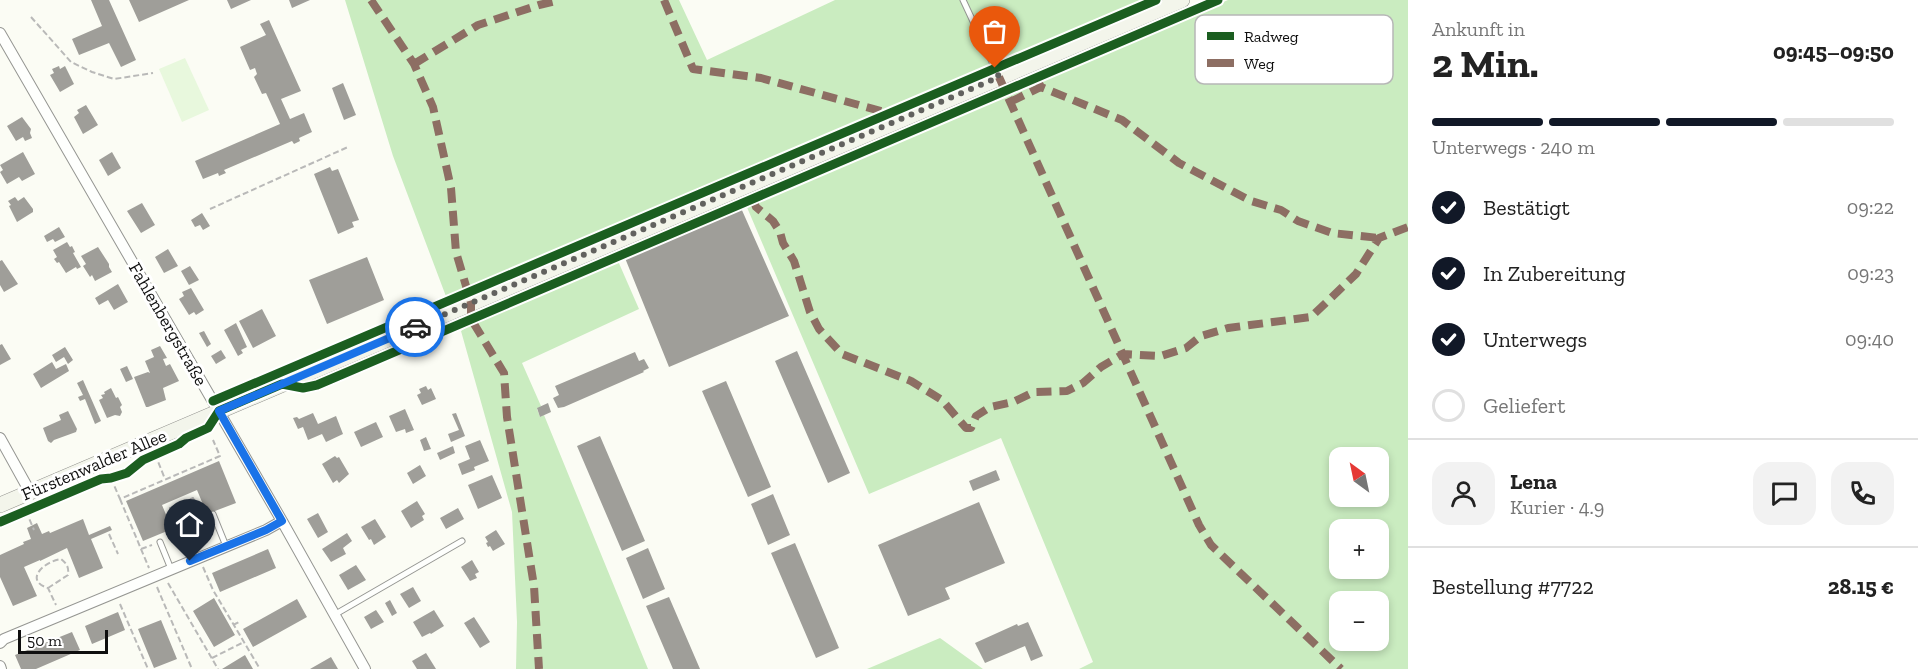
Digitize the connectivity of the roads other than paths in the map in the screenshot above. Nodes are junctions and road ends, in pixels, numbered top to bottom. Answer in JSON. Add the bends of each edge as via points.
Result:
{"nodes":[{"id":1,"x":963,"y":0,"type":"edge"},
{"id":2,"x":1182,"y":0,"type":"edge"},
{"id":3,"x":0,"y":33,"type":"edge"},
{"id":4,"x":999,"y":77,"type":"junction"},
{"id":5,"x":219,"y":411,"type":"junction"},
{"id":6,"x":0,"y":438,"type":"edge"},
{"id":7,"x":30,"y":492,"type":"junction"},
{"id":8,"x":0,"y":505,"type":"edge"},
{"id":9,"x":213,"y":514,"type":"dead end"},
{"id":10,"x":282,"y":521,"type":"junction"},
{"id":11,"x":462,"y":540,"type":"dead end"},
{"id":12,"x":160,"y":542,"type":"road end"},
{"id":13,"x":226,"y":546,"type":"junction"},
{"id":14,"x":162,"y":573,"type":"junction"},
{"id":15,"x":334,"y":615,"type":"junction"},
{"id":16,"x":0,"y":643,"type":"edge"},
{"id":17,"x":365,"y":669,"type":"edge"}],
"edges":[{"from":1,"to":4,"type":"lane"},
{"from":2,"to":4,"type":"main road","name":"Fürstenwalder Allee"},
{"from":3,"to":5,"type":"street","name":"Fahlenbergstraße"},
{"from":4,"to":5,"type":"main road","name":"Fürstenwalder Allee"},
{"from":5,"to":7,"type":"main road","name":"Fürstenwalder Allee"},
{"from":5,"to":10,"type":"street","name":"Fahlenbergstraße"},
{"from":6,"to":7,"type":"street"},
{"from":7,"to":8,"type":"main road","name":"Fürstenwalder Allee"},
{"from":9,"to":13,"type":"lane"},
{"from":10,"to":13,"type":"street"},
{"from":10,"to":15,"type":"street","name":"Fahlenbergstraße"},
{"from":11,"to":15,"type":"lane"},
{"from":12,"to":14,"type":"lane"},
{"from":13,"to":14,"type":"street"},
{"from":14,"to":16,"type":"street"},
{"from":15,"to":17,"type":"street","name":"Fahlenbergstraße"}]}
